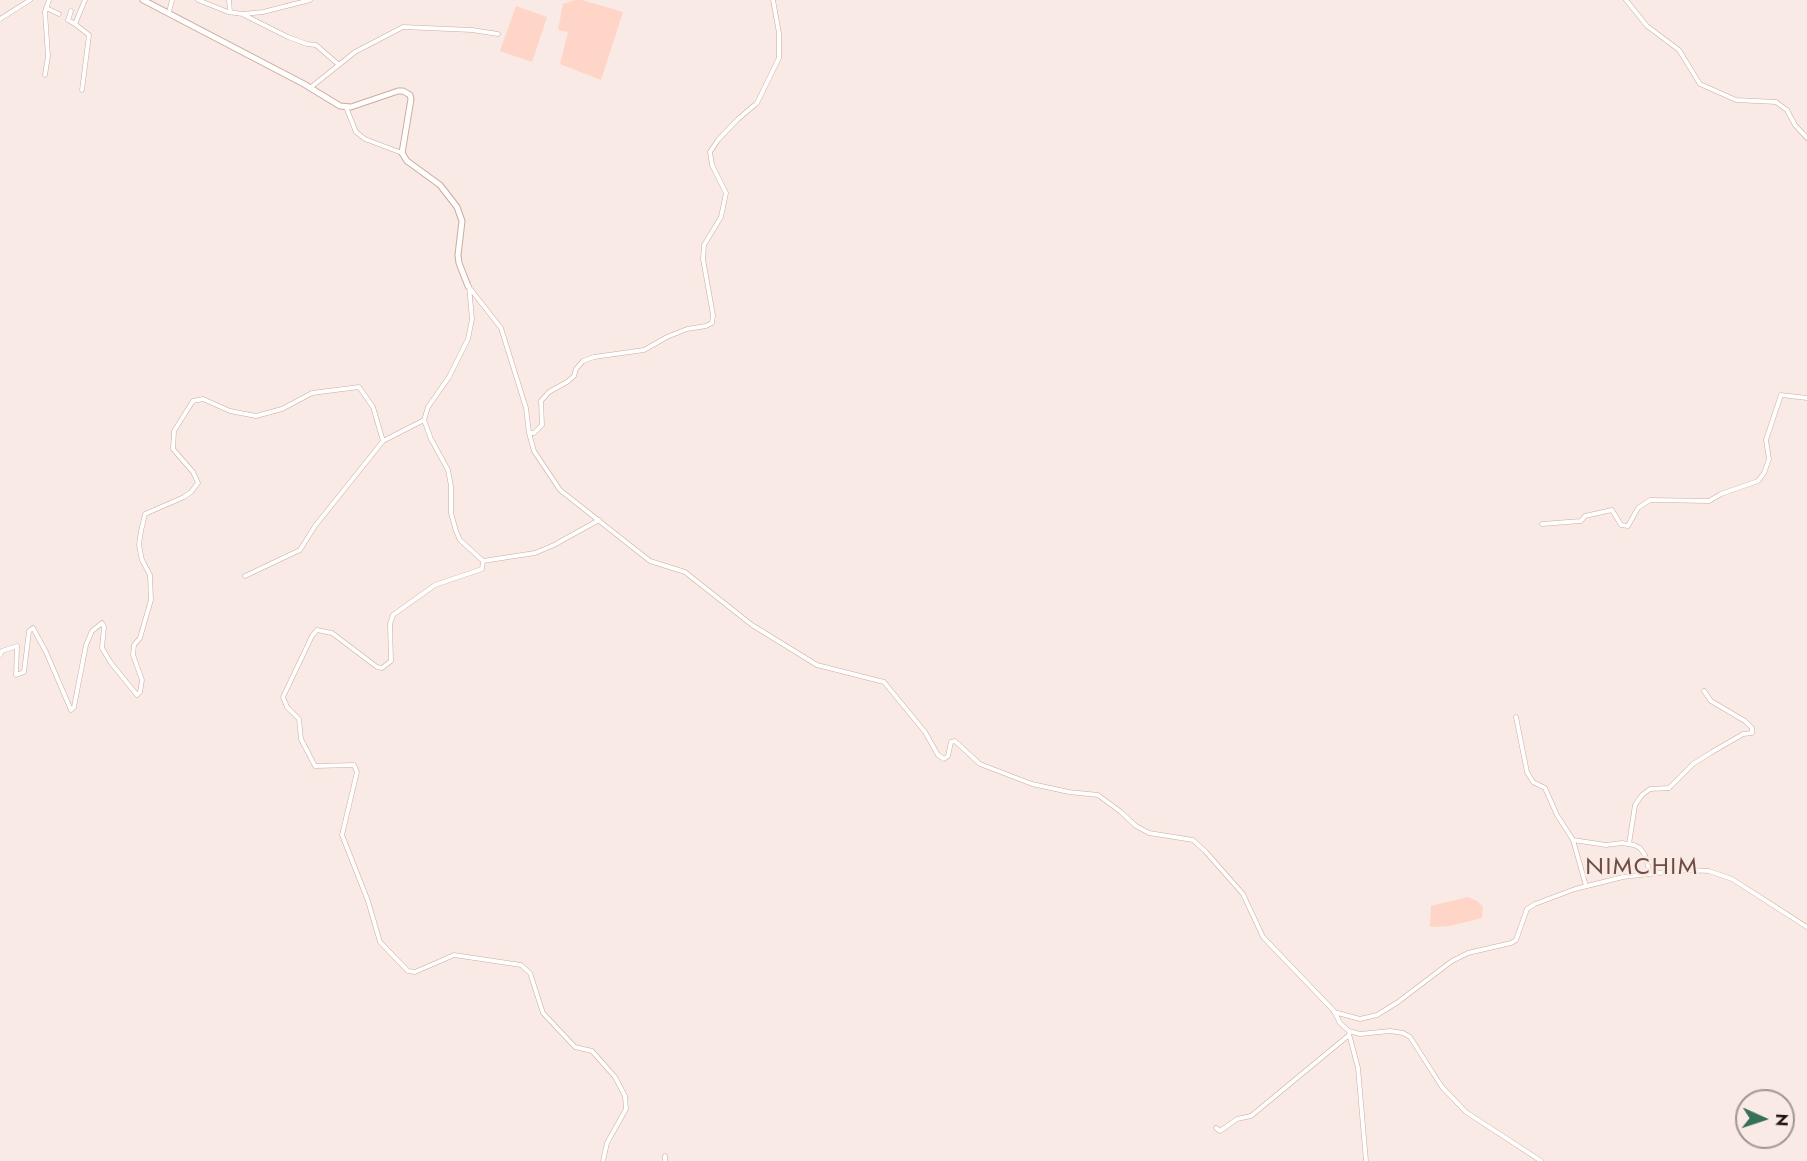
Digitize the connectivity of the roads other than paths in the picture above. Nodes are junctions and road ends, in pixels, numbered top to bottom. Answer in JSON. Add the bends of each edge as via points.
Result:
{"nodes":[{"id":1,"x":30,"y":0,"type":"edge"},
{"id":2,"x":49,"y":0,"type":"edge"},
{"id":3,"x":86,"y":0,"type":"edge"},
{"id":4,"x":144,"y":0,"type":"edge"},
{"id":5,"x":172,"y":0,"type":"edge"},
{"id":6,"x":198,"y":0,"type":"edge"},
{"id":7,"x":229,"y":0,"type":"edge"},
{"id":8,"x":310,"y":0,"type":"edge"},
{"id":9,"x":773,"y":0,"type":"edge"},
{"id":10,"x":1626,"y":0,"type":"edge"},
{"id":11,"x":46,"y":8,"type":"junction"},
{"id":12,"x":71,"y":11,"type":"dead end"},
{"id":13,"x":168,"y":12,"type":"junction"},
{"id":14,"x":230,"y":12,"type":"junction"},
{"id":15,"x":58,"y":14,"type":"dead end"},
{"id":16,"x":243,"y":14,"type":"junction"},
{"id":17,"x":0,"y":19,"type":"edge"},
{"id":18,"x":75,"y":24,"type":"junction"},
{"id":19,"x":498,"y":34,"type":"dead end"},
{"id":20,"x":339,"y":65,"type":"junction"},
{"id":21,"x":45,"y":75,"type":"dead end"},
{"id":22,"x":310,"y":88,"type":"junction"},
{"id":23,"x":82,"y":90,"type":"dead end"},
{"id":24,"x":345,"y":107,"type":"junction"},
{"id":25,"x":1807,"y":138,"type":"edge"},
{"id":26,"x":402,"y":153,"type":"junction"},
{"id":27,"x":468,"y":286,"type":"junction"},
{"id":28,"x":1807,"y":398,"type":"edge"},
{"id":29,"x":424,"y":420,"type":"junction"},
{"id":30,"x":529,"y":433,"type":"junction"},
{"id":31,"x":383,"y":441,"type":"junction"},
{"id":32,"x":599,"y":520,"type":"junction"},
{"id":33,"x":1542,"y":524,"type":"dead end"},
{"id":34,"x":483,"y":561,"type":"junction"},
{"id":35,"x":245,"y":576,"type":"dead end"},
{"id":36,"x":0,"y":656,"type":"edge"},
{"id":37,"x":1704,"y":691,"type":"dead end"},
{"id":38,"x":1516,"y":717,"type":"dead end"},
{"id":39,"x":1573,"y":840,"type":"junction"},
{"id":40,"x":1629,"y":844,"type":"junction"},
{"id":41,"x":1650,"y":873,"type":"junction"},
{"id":42,"x":1586,"y":886,"type":"junction"},
{"id":43,"x":1807,"y":927,"type":"edge"},
{"id":44,"x":1334,"y":1011,"type":"junction"},
{"id":45,"x":1349,"y":1033,"type":"junction"},
{"id":46,"x":1216,"y":1128,"type":"dead end"},
{"id":47,"x":603,"y":1161,"type":"edge"},
{"id":48,"x":1366,"y":1161,"type":"edge"},
{"id":49,"x":1541,"y":1161,"type":"edge"}],
"edges":[{"from":1,"to":17,"type":"street"},
{"from":2,"to":11,"type":"street"},
{"from":3,"to":18,"type":"street"},
{"from":4,"to":13,"type":"street"},
{"from":5,"to":13,"type":"street"},
{"from":6,"to":14,"type":"street"},
{"from":7,"to":14,"type":"street"},
{"from":8,"to":16,"type":"street"},
{"from":9,"to":30,"type":"street","via":[[779,57],[757,103],[724,133],[710,152],[726,193],[721,217],[704,245],[712,323],[667,337],[645,350],[582,361],[574,376],[541,401],[543,425]]},
{"from":10,"to":25,"type":"street","via":[[1647,26],[1679,51],[1700,84],[1736,100],[1776,102],[1787,110]]},
{"from":11,"to":15,"type":"street"},
{"from":11,"to":21,"type":"street"},
{"from":12,"to":18,"type":"street","via":[[68,21]]},
{"from":13,"to":22,"type":"street"},
{"from":14,"to":16,"type":"street"},
{"from":16,"to":20,"type":"street","via":[[288,38],[316,45]]},
{"from":18,"to":23,"type":"street","via":[[89,35]]},
{"from":19,"to":20,"type":"street","via":[[403,27]]},
{"from":20,"to":22,"type":"street"},
{"from":22,"to":24,"type":"street"},
{"from":24,"to":26,"type":"street","via":[[356,132]]},
{"from":24,"to":26,"type":"street","via":[[403,91],[410,95]]},
{"from":26,"to":27,"type":"street","via":[[440,185],[457,207],[462,221],[459,263]]},
{"from":27,"to":29,"type":"street","via":[[472,319],[468,339],[449,377],[428,406]]},
{"from":27,"to":30,"type":"street","via":[[501,328],[526,408]]},
{"from":28,"to":33,"type":"street","via":[[1781,395],[1766,440],[1769,459],[1758,481],[1709,501],[1650,500],[1638,508],[1628,526],[1621,525],[1612,510],[1585,516],[1581,521]]},
{"from":29,"to":31,"type":"street"},
{"from":29,"to":34,"type":"street","via":[[448,470],[456,531]]},
{"from":30,"to":32,"type":"street","via":[[534,451],[560,490]]},
{"from":31,"to":35,"type":"street","via":[[300,550]]},
{"from":31,"to":36,"type":"street","via":[[373,407],[359,387],[312,393],[282,409],[256,416],[230,411],[203,399],[193,401],[174,430],[173,448],[198,483],[184,497],[145,514],[141,531],[139,545],[150,575],[151,600],[140,638],[134,645],[140,692],[137,695],[102,648],[102,623],[92,631],[86,645],[71,710],[33,628],[29,631],[24,672],[16,675],[17,646],[2,651]]},
{"from":32,"to":34,"type":"street","via":[[535,553]]},
{"from":32,"to":44,"type":"street","via":[[650,561],[685,572],[752,625],[817,664],[884,682],[944,759],[955,741],[980,764],[1032,784],[1098,795],[1149,833],[1193,840],[1243,894],[1263,937]]},
{"from":34,"to":47,"type":"street","via":[[482,569],[435,585],[393,615],[392,661],[382,668],[332,633],[317,630],[283,697],[286,707],[299,719],[304,748],[315,766],[354,765],[357,772],[342,835],[369,901],[380,942],[408,971],[415,972],[454,955],[521,965],[530,973],[543,1013],[575,1047],[592,1051],[615,1077],[625,1096],[626,1109],[607,1143]]},
{"from":37,"to":40,"type":"street","via":[[1711,701],[1745,721],[1752,733],[1712,752],[1669,788],[1650,789],[1642,795],[1635,805]]},
{"from":38,"to":39,"type":"street","via":[[1529,778],[1545,788]]},
{"from":39,"to":40,"type":"street"},
{"from":39,"to":42,"type":"street"},
{"from":40,"to":41,"type":"street","via":[[1640,848]]},
{"from":41,"to":42,"type":"street"},
{"from":41,"to":43,"type":"street","via":[[1685,870],[1732,879]]},
{"from":42,"to":44,"type":"street","via":[[1535,904],[1527,909],[1516,940],[1452,961],[1377,1015],[1360,1019]]},
{"from":44,"to":45,"type":"street"},
{"from":45,"to":46,"type":"street","via":[[1251,1116],[1220,1131]]},
{"from":45,"to":48,"type":"street","via":[[1358,1068]]},
{"from":45,"to":49,"type":"street","via":[[1403,1033],[1442,1087],[1466,1112]]}]}
